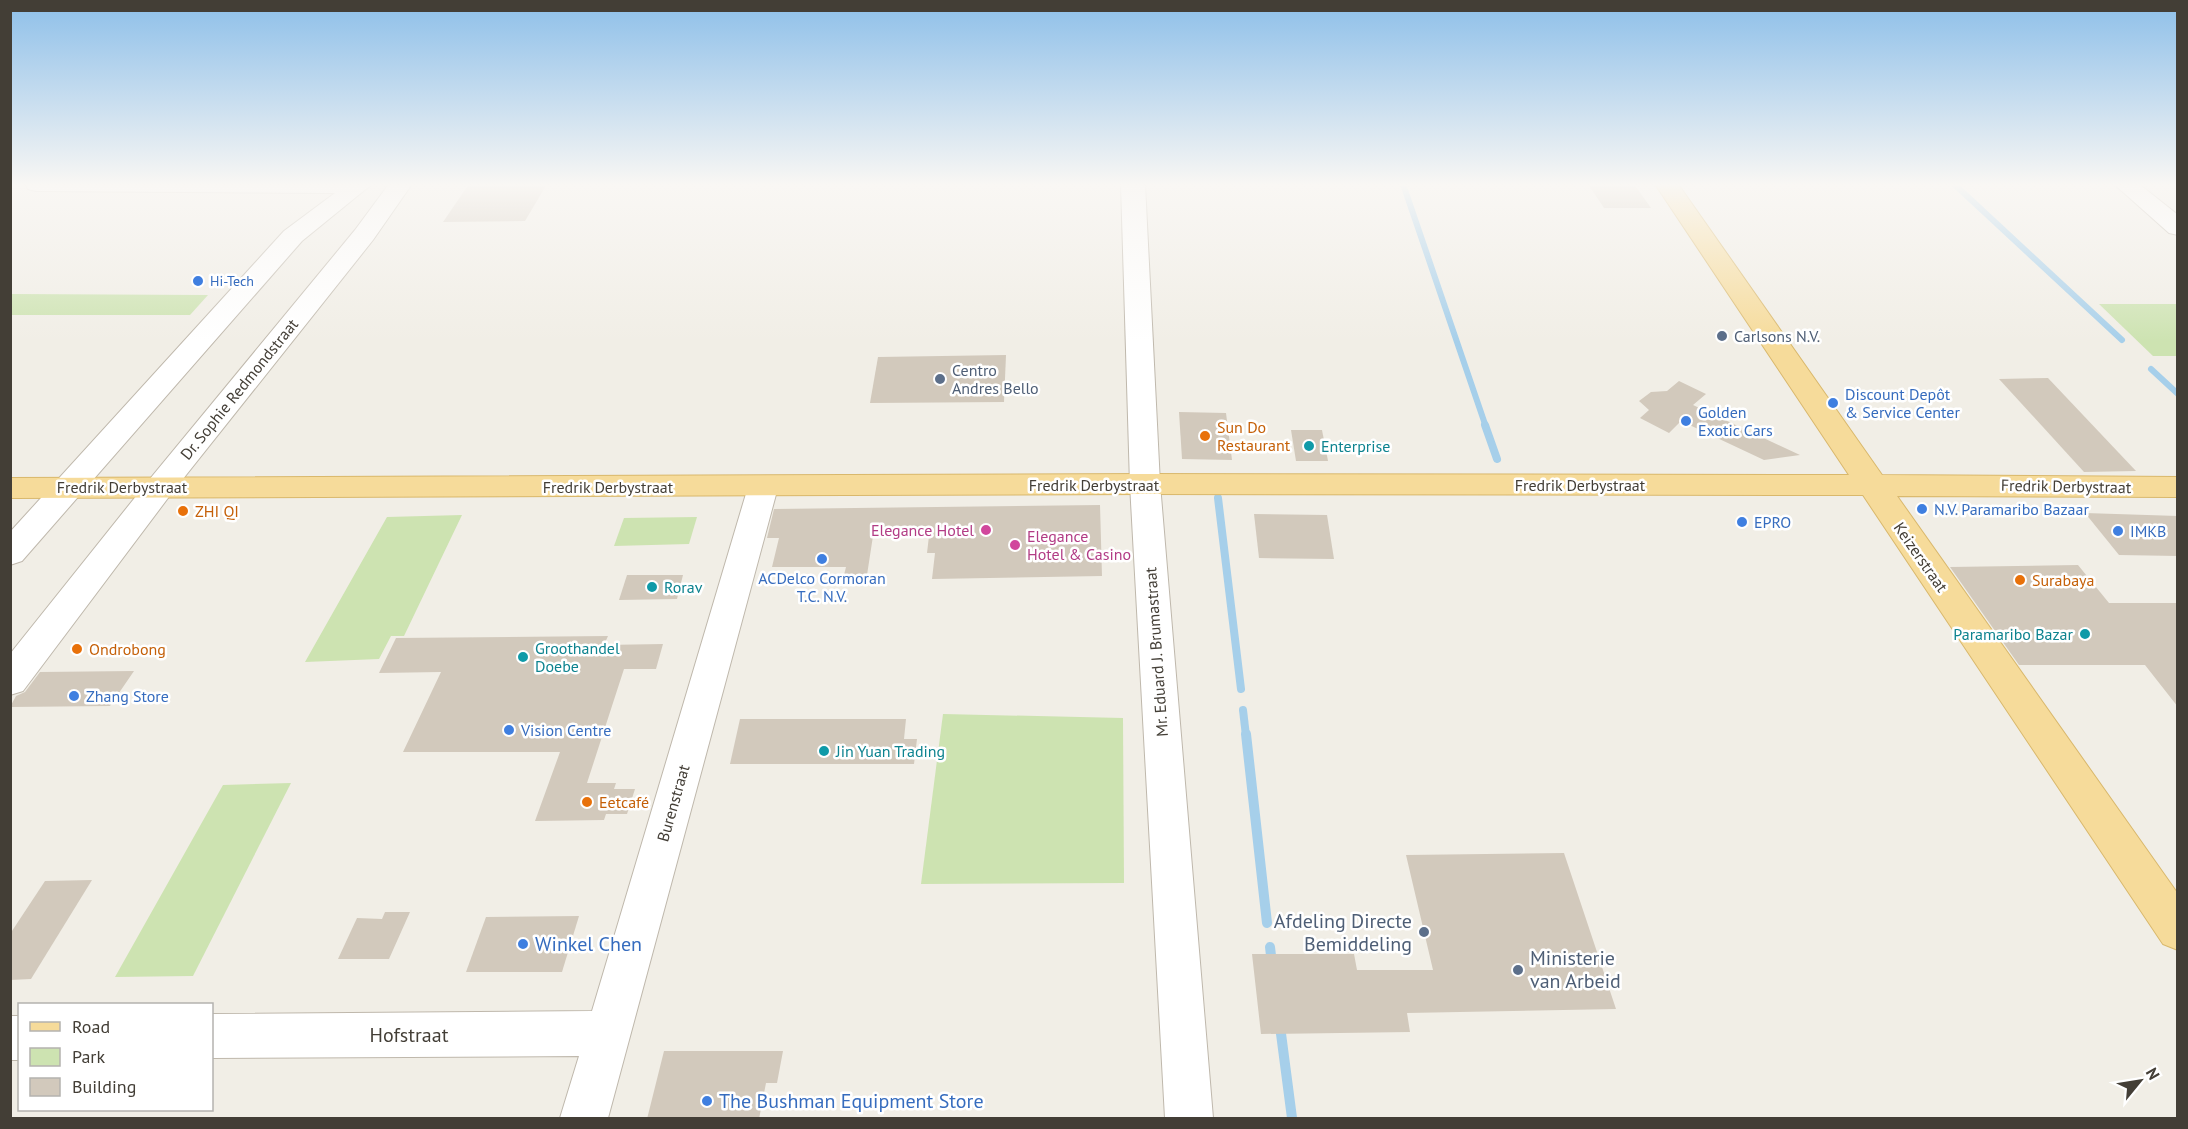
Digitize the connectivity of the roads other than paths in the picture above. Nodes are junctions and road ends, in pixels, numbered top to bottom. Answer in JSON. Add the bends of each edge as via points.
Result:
{"nodes":[{"id":1,"x":293,"y":236,"type":"edge"},
{"id":2,"x":343,"y":237,"type":"edge"},
{"id":3,"x":1135,"y":237,"type":"edge"},
{"id":4,"x":1702,"y":237,"type":"edge"},
{"id":5,"x":1145,"y":484,"type":"junction"},
{"id":6,"x":1870,"y":485,"type":"junction"},
{"id":7,"x":160,"y":487,"type":"junction"},
{"id":8,"x":763,"y":487,"type":"junction"},
{"id":9,"x":2178,"y":487,"type":"edge"},
{"id":10,"x":10,"y":488,"type":"edge"},
{"id":11,"x":67,"y":488,"type":"junction"},
{"id":12,"x":10,"y":553,"type":"edge"},
{"id":13,"x":10,"y":681,"type":"edge"},
{"id":14,"x":2178,"y":930,"type":"edge"},
{"id":15,"x":608,"y":1033,"type":"junction"},
{"id":16,"x":213,"y":1036,"type":"edge"},
{"id":17,"x":584,"y":1119,"type":"edge"},
{"id":18,"x":1189,"y":1119,"type":"edge"}],
"edges":[{"from":1,"to":11,"type":"street"},
{"from":2,"to":7,"type":"street","name":"Dr. Sophie Redmondstraat"},
{"from":3,"to":5,"type":"street","name":"Mr. Eduard J. Brumastraat"},
{"from":4,"to":6,"type":"main road","name":"Keizerstraat"},
{"from":5,"to":6,"type":"main road","name":"Fredrik Derbystraat"},
{"from":5,"to":8,"type":"main road","name":"Fredrik Derbystraat"},
{"from":5,"to":18,"type":"street","name":"Mr. Eduard J. Brumastraat"},
{"from":6,"to":9,"type":"main road","name":"Fredrik Derbystraat"},
{"from":6,"to":14,"type":"main road","name":"Keizerstraat"},
{"from":7,"to":8,"type":"main road","name":"Fredrik Derbystraat"},
{"from":7,"to":11,"type":"main road","name":"Fredrik Derbystraat"},
{"from":7,"to":13,"type":"street","name":"Dr. Sophie Redmondstraat"},
{"from":8,"to":15,"type":"street","name":"Burenstraat"},
{"from":10,"to":11,"type":"main road","name":"Fredrik Derbystraat"},
{"from":11,"to":12,"type":"street"},
{"from":15,"to":16,"type":"street","name":"Hofstraat"},
{"from":15,"to":17,"type":"street","name":"Burenstraat"}]}
